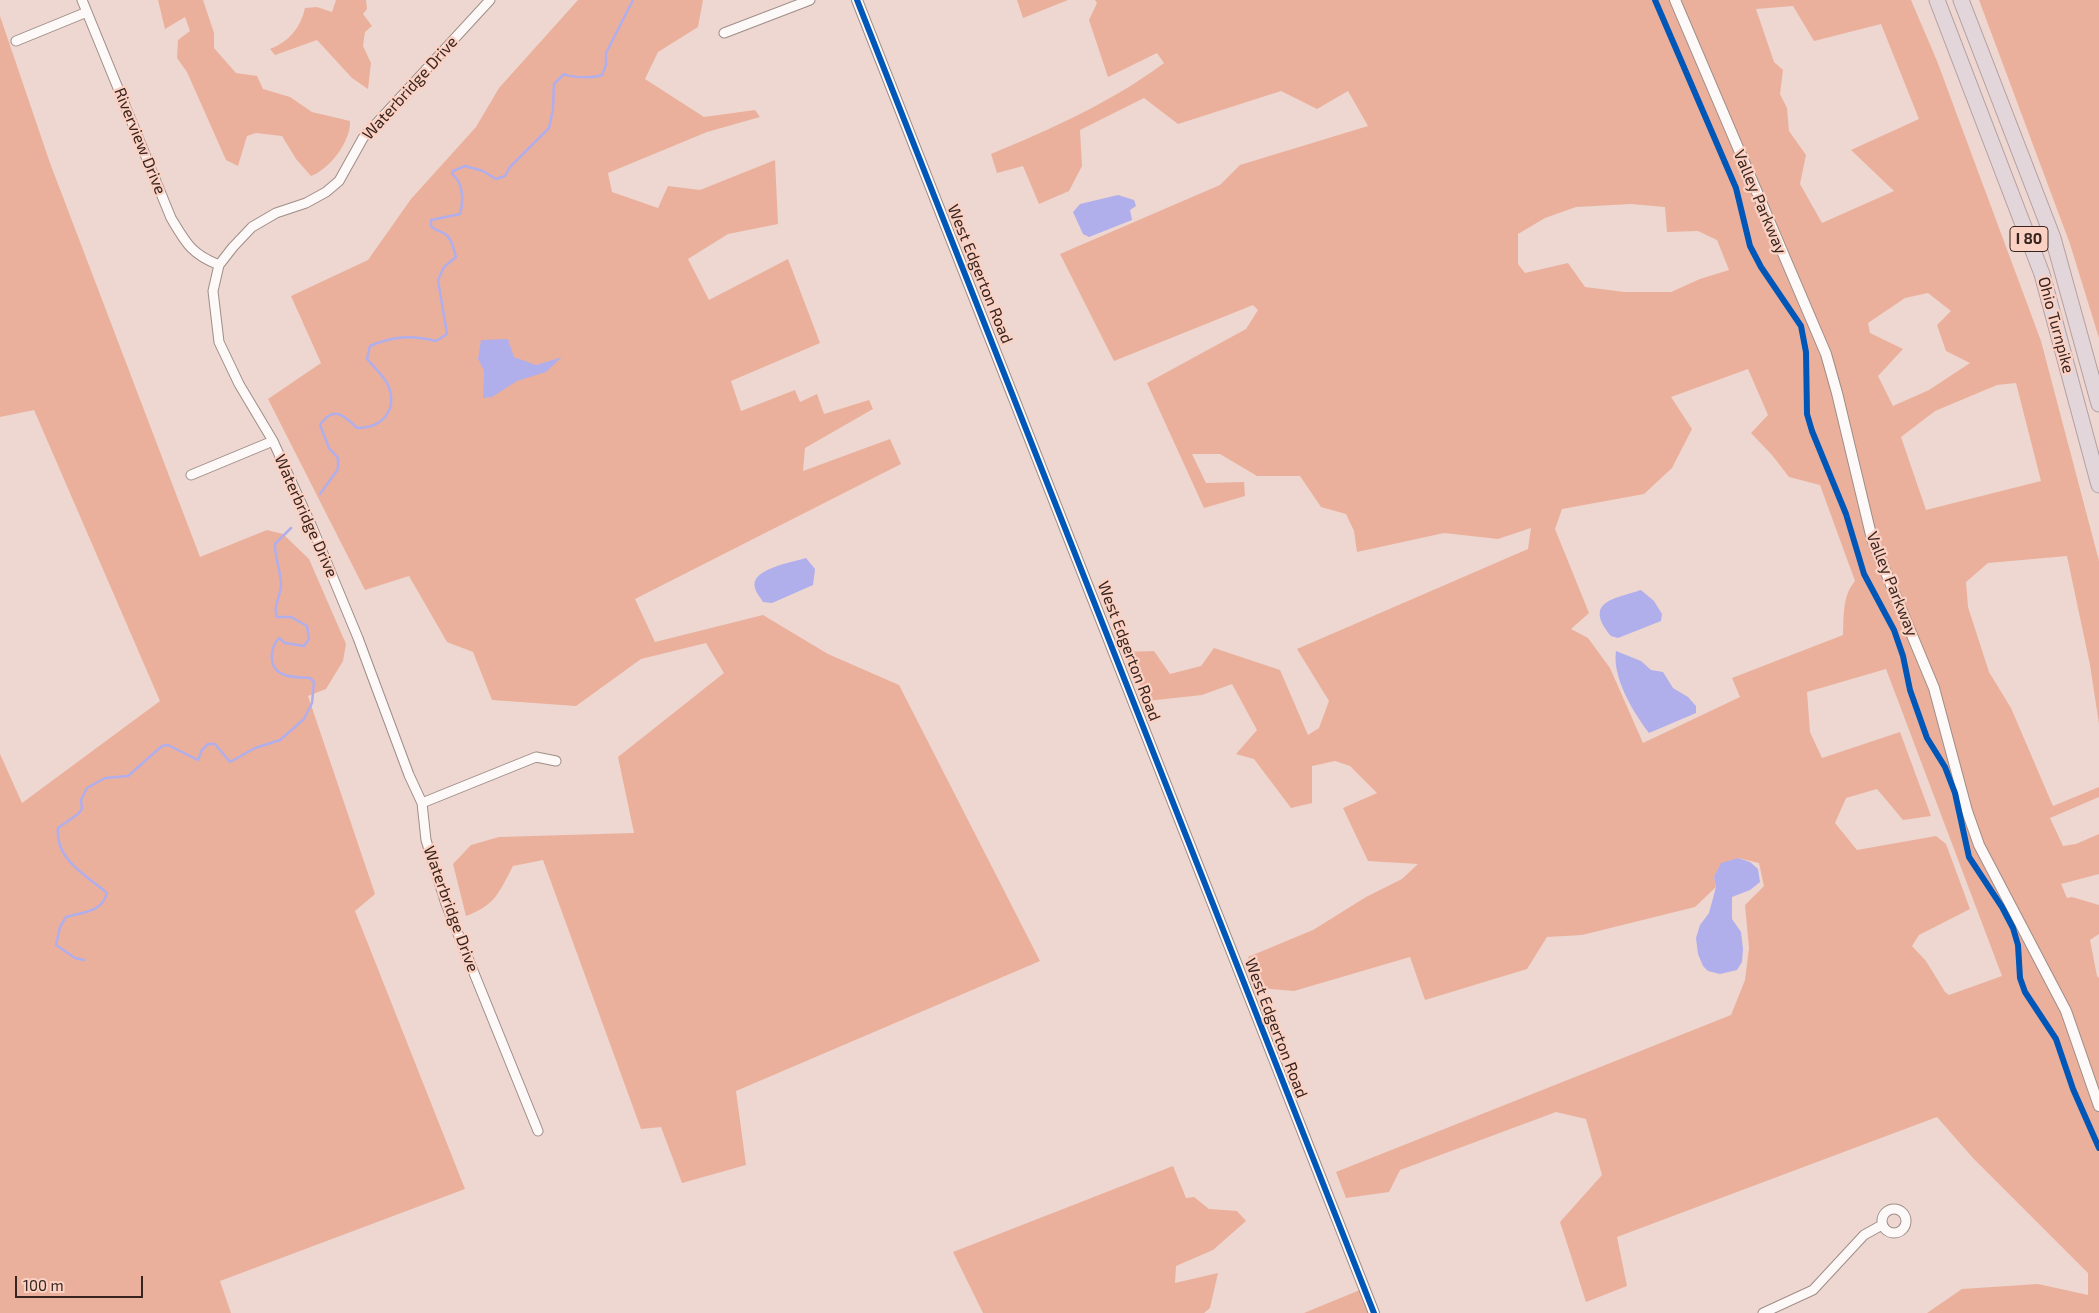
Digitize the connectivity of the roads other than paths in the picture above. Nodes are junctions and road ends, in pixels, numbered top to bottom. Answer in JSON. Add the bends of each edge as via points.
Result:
{"nodes":[{"id":1,"x":82,"y":0,"type":"edge"},
{"id":2,"x":490,"y":0,"type":"edge"},
{"id":3,"x":810,"y":0,"type":"edge"},
{"id":4,"x":857,"y":0,"type":"edge"},
{"id":5,"x":1675,"y":0,"type":"edge"},
{"id":6,"x":1937,"y":0,"type":"edge"},
{"id":7,"x":1961,"y":0,"type":"edge"},
{"id":8,"x":87,"y":12,"type":"junction"},
{"id":9,"x":724,"y":33,"type":"dead end"},
{"id":10,"x":16,"y":41,"type":"dead end"},
{"id":11,"x":219,"y":265,"type":"junction"},
{"id":12,"x":2099,"y":404,"type":"edge"},
{"id":13,"x":273,"y":441,"type":"junction"},
{"id":14,"x":191,"y":475,"type":"dead end"},
{"id":15,"x":2099,"y":485,"type":"edge"},
{"id":16,"x":556,"y":761,"type":"dead end"},
{"id":17,"x":422,"y":803,"type":"junction"},
{"id":18,"x":2099,"y":1106,"type":"edge"},
{"id":19,"x":538,"y":1131,"type":"dead end"},
{"id":20,"x":1882,"y":1225,"type":"dead end"},
{"id":21,"x":1374,"y":1313,"type":"edge"},
{"id":22,"x":1763,"y":1313,"type":"edge"}],
"edges":[{"from":1,"to":8,"type":"street","name":"Riverview Drive"},
{"from":2,"to":11,"type":"street","name":"Waterbridge Drive","via":[[363,138],[338,181],[313,199],[276,213],[252,227]]},
{"from":3,"to":9,"type":"street"},
{"from":4,"to":21,"type":"street","name":"West Edgerton Road"},
{"from":5,"to":18,"type":"street","name":"Valley Parkway","via":[[1826,354],[1872,539],[1934,688],[1979,845],[2066,1011]]},
{"from":6,"to":15,"type":"highway","name":"Ohio Turnpike","number":"I 80","via":[[2042,274]]},
{"from":7,"to":12,"type":"highway","name":"Ohio Turnpike","number":"I 80","via":[[2053,238]]},
{"from":8,"to":10,"type":"street"},
{"from":8,"to":11,"type":"street","name":"Riverview Drive","via":[[171,218],[199,257]]},
{"from":11,"to":13,"type":"street","name":"Waterbridge Drive","via":[[213,291],[220,342],[239,384]]},
{"from":13,"to":14,"type":"street"},
{"from":13,"to":17,"type":"street","name":"Waterbridge Drive","via":[[312,526]]},
{"from":16,"to":17,"type":"street","via":[[536,758]]},
{"from":17,"to":19,"type":"street","name":"Waterbridge Drive","via":[[426,840],[446,904]]},
{"from":20,"to":22,"type":"street","via":[[1864,1235],[1813,1290]]}]}
